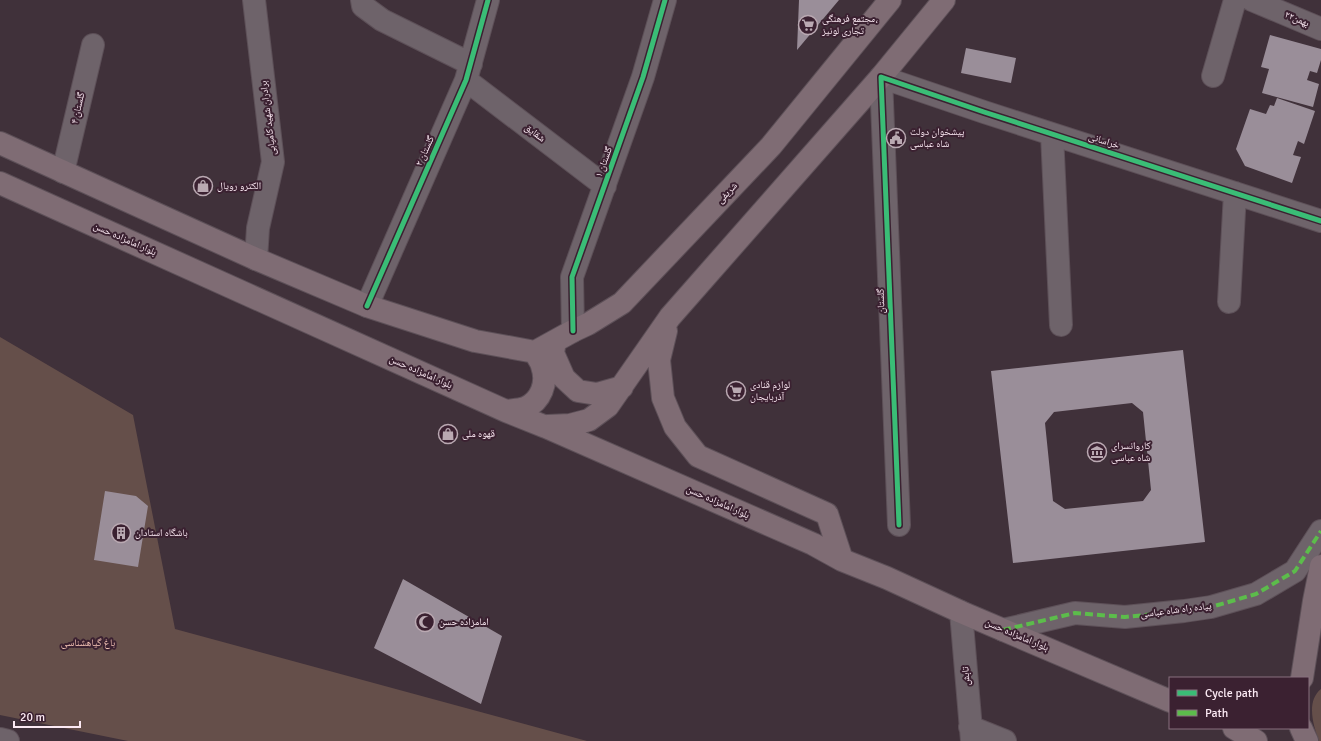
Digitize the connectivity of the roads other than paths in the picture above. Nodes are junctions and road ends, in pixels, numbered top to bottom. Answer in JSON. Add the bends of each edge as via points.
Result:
{"nodes":[{"id":1,"x":254,"y":0,"type":"edge"},
{"id":2,"x":362,"y":0,"type":"edge"},
{"id":3,"x":488,"y":0,"type":"edge"},
{"id":4,"x":665,"y":0,"type":"edge"},
{"id":5,"x":890,"y":0,"type":"edge"},
{"id":6,"x":944,"y":0,"type":"edge"},
{"id":7,"x":1235,"y":0,"type":"edge"},
{"id":8,"x":1252,"y":0,"type":"edge"},
{"id":9,"x":1321,"y":29,"type":"edge"},
{"id":10,"x":93,"y":45,"type":"dead end"},
{"id":11,"x":468,"y":72,"type":"junction"},
{"id":12,"x":1213,"y":76,"type":"dead end"},
{"id":13,"x":881,"y":77,"type":"junction"},
{"id":14,"x":1052,"y":134,"type":"junction"},
{"id":15,"x":0,"y":143,"type":"edge"},
{"id":16,"x":64,"y":172,"type":"junction"},
{"id":17,"x":0,"y":183,"type":"edge"},
{"id":18,"x":605,"y":186,"type":"junction"},
{"id":19,"x":1235,"y":193,"type":"junction"},
{"id":20,"x":1321,"y":221,"type":"edge"},
{"id":21,"x":256,"y":259,"type":"junction"},
{"id":22,"x":1229,"y":302,"type":"dead end"},
{"id":23,"x":367,"y":306,"type":"junction"},
{"id":24,"x":670,"y":317,"type":"junction"},
{"id":25,"x":1061,"y":324,"type":"dead end"},
{"id":26,"x":564,"y":336,"type":"junction"},
{"id":27,"x":535,"y":352,"type":"junction"},
{"id":28,"x":622,"y":387,"type":"junction"},
{"id":29,"x":506,"y":410,"type":"junction"},
{"id":30,"x":546,"y":427,"type":"junction"},
{"id":31,"x":899,"y":524,"type":"dead end"},
{"id":32,"x":1321,"y":531,"type":"edge"},
{"id":33,"x":842,"y":560,"type":"junction"},
{"id":34,"x":1321,"y":566,"type":"edge"},
{"id":35,"x":961,"y":612,"type":"junction"},
{"id":36,"x":1003,"y":630,"type":"junction"},
{"id":37,"x":1321,"y":670,"type":"edge"},
{"id":38,"x":1302,"y":677,"type":"edge"},
{"id":39,"x":1309,"y":680,"type":"edge"},
{"id":40,"x":1169,"y":701,"type":"edge"},
{"id":41,"x":1236,"y":729,"type":"edge"},
{"id":42,"x":1301,"y":729,"type":"edge"},
{"id":43,"x":971,"y":734,"type":"edge"},
{"id":44,"x":0,"y":740,"type":"edge"},
{"id":45,"x":8,"y":741,"type":"edge"},
{"id":46,"x":1005,"y":741,"type":"edge"},
{"id":47,"x":1256,"y":741,"type":"edge"},
{"id":48,"x":1307,"y":741,"type":"edge"}],
"edges":[{"from":1,"to":21,"type":"street","name":"برادران شهید کامیابی","via":[[274,162],[258,228]]},
{"from":2,"to":11,"type":"street","name":"شقایق","via":[[363,6],[382,20]]},
{"from":3,"to":11,"type":"street","name":"گلستان ۲"},
{"from":4,"to":18,"type":"street","name":"گلستان ۱","via":[[643,77]]},
{"from":5,"to":26,"type":"main road","name":"شریفی","via":[[771,146],[622,303]]},
{"from":6,"to":13,"type":"main road"},
{"from":7,"to":12,"type":"street"},
{"from":8,"to":9,"type":"street","name":"۲۲بهمن"},
{"from":10,"to":16,"type":"street","name":"گلستان ۴"},
{"from":11,"to":18,"type":"street","name":"شقایق"},
{"from":11,"to":23,"type":"street","name":"گلستان ۲"},
{"from":13,"to":14,"type":"street","name":"خراسانی"},
{"from":13,"to":24,"type":"main road"},
{"from":13,"to":31,"type":"street","name":"گلستان"},
{"from":14,"to":19,"type":"street","name":"خراسانی"},
{"from":14,"to":25,"type":"street"},
{"from":15,"to":16,"type":"main road"},
{"from":16,"to":21,"type":"main road"},
{"from":17,"to":29,"type":"main road","name":"بلوار امامزاده حسن"},
{"from":18,"to":26,"type":"street","name":"گلستان ۱","via":[[572,277]]},
{"from":19,"to":20,"type":"street","name":"خراسانی"},
{"from":19,"to":22,"type":"street"},
{"from":21,"to":23,"type":"main road"},
{"from":23,"to":27,"type":"main road","via":[[475,341]]},
{"from":24,"to":28,"type":"main road"},
{"from":24,"to":33,"type":"main road","via":[[659,360],[662,398],[675,427],[698,456],[827,514]]},
{"from":26,"to":27,"type":"main road","name":"شریفی"},
{"from":26,"to":28,"type":"main road","via":[[553,353],[564,378],[578,391],[597,394]]},
{"from":27,"to":29,"type":"main road","via":[[545,378],[543,389],[535,402],[524,408]]},
{"from":28,"to":30,"type":"main road","via":[[608,406],[589,420]]},
{"from":29,"to":30,"type":"main road","name":"بلوار امامزاده حسن"},
{"from":30,"to":33,"type":"main road","name":"بلوار امامزاده حسن","via":[[813,544]]},
{"from":32,"to":36,"type":"street","name":"پیاده راه شاه عباسی","via":[[1295,571],[1256,594],[1211,607],[1184,611],[1125,616],[1075,613]]},
{"from":33,"to":35,"type":"main road","name":"بلوار امامزاده حسن"},
{"from":34,"to":38,"type":"main road"},
{"from":35,"to":36,"type":"main road","name":"بلوار امامزاده حسن"},
{"from":35,"to":43,"type":"street","name":"تابش"},
{"from":36,"to":40,"type":"main road","name":"بلوار امامزاده حسن"},
{"from":37,"to":39,"type":"main road"},
{"from":41,"to":47,"type":"main road"},
{"from":42,"to":48,"type":"main road"},
{"from":43,"to":46,"type":"street"},
{"from":44,"to":45,"type":"street"}]}
